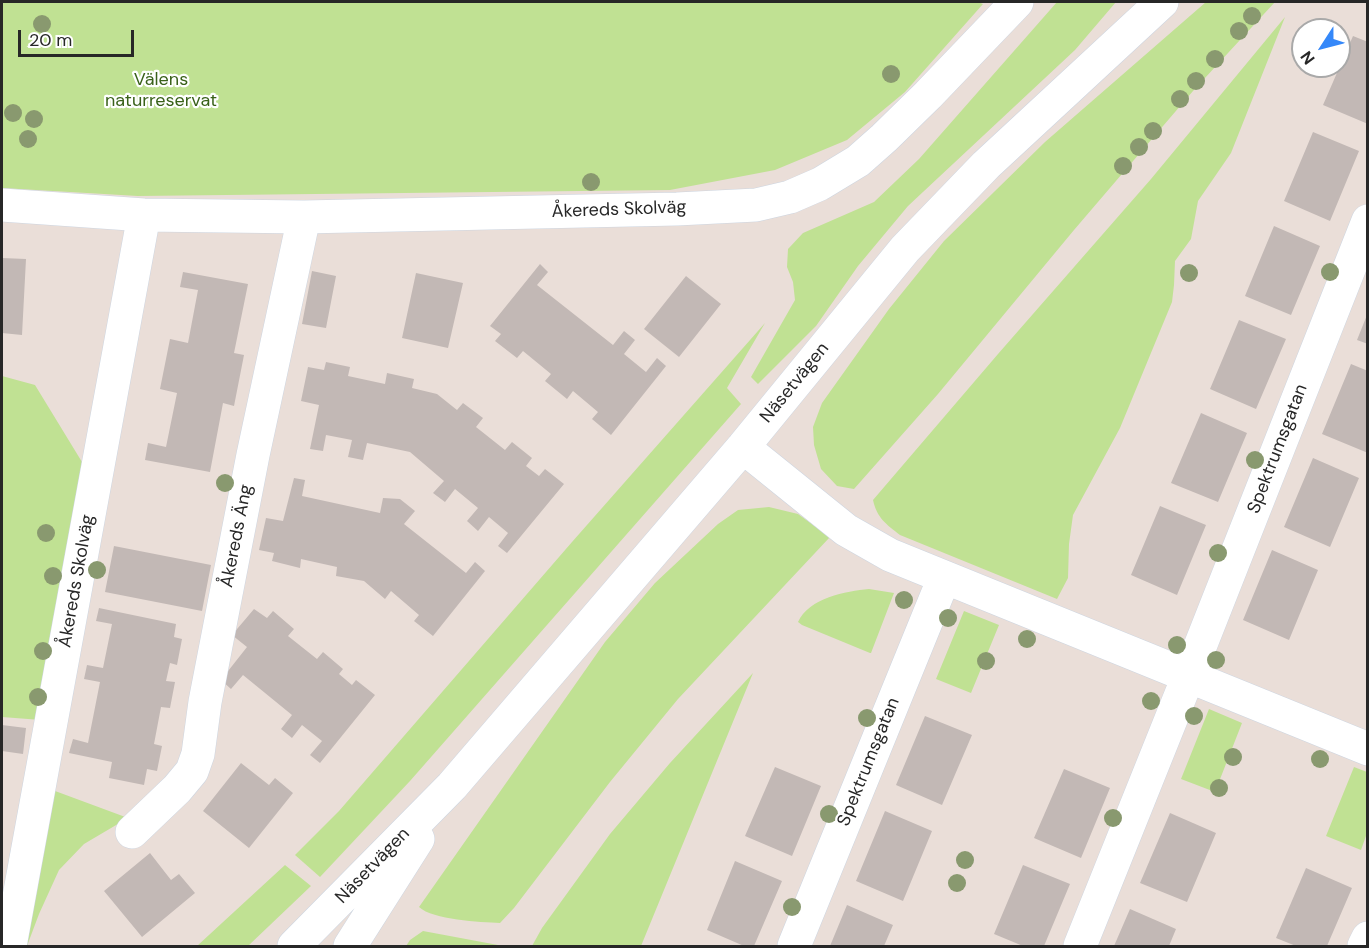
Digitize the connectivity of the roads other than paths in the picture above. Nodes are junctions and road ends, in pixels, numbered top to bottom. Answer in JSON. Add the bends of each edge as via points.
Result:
{"nodes":[{"id":1,"x":1017,"y":2,"type":"edge"},
{"id":2,"x":1162,"y":2,"type":"edge"},
{"id":3,"x":2,"y":205,"type":"edge"},
{"id":4,"x":144,"y":215,"type":"junction"},
{"id":5,"x":304,"y":217,"type":"junction"},
{"id":6,"x":1368,"y":220,"type":"edge"},
{"id":7,"x":743,"y":447,"type":"junction"},
{"id":8,"x":944,"y":578,"type":"junction"},
{"id":9,"x":1188,"y":677,"type":"junction"},
{"id":10,"x":1368,"y":749,"type":"edge"},
{"id":11,"x":452,"y":786,"type":"junction"},
{"id":12,"x":132,"y":832,"type":"dead end"},
{"id":13,"x":1368,"y":938,"type":"edge"},
{"id":14,"x":10,"y":946,"type":"edge"},
{"id":15,"x":294,"y":946,"type":"edge"},
{"id":16,"x":350,"y":946,"type":"edge"},
{"id":17,"x":794,"y":946,"type":"edge"},
{"id":18,"x":1080,"y":946,"type":"edge"},
{"id":19,"x":1364,"y":946,"type":"edge"}],
"edges":[{"from":1,"to":5,"type":"street","name":"Åkereds Skolväg","via":[[858,161],[790,197],[756,205],[677,210]]},
{"from":2,"to":7,"type":"street","name":"Näsetvägen","via":[[986,165],[905,249]]},
{"from":3,"to":4,"type":"street","name":"Åkereds Skolväg"},
{"from":4,"to":5,"type":"street","name":"Åkereds Skolväg"},
{"from":4,"to":14,"type":"street","name":"Åkereds Skolväg"},
{"from":5,"to":12,"type":"street","name":"Åkereds Äng","via":[[244,502],[198,754],[192,771],[177,789]]},
{"from":6,"to":9,"type":"street","name":"Spektrumsgatan"},
{"from":7,"to":8,"type":"street","via":[[846,530],[890,555]]},
{"from":7,"to":11,"type":"street","name":"Näsetvägen"},
{"from":8,"to":9,"type":"street"},
{"from":8,"to":17,"type":"street","name":"Spektrumsgatan"},
{"from":9,"to":10,"type":"street"},
{"from":9,"to":18,"type":"street","name":"Spektrumsgatan"},
{"from":11,"to":15,"type":"street","name":"Näsetvägen"},
{"from":11,"to":16,"type":"street","name":"Näsetvägen"},
{"from":13,"to":19,"type":"street"}]}
